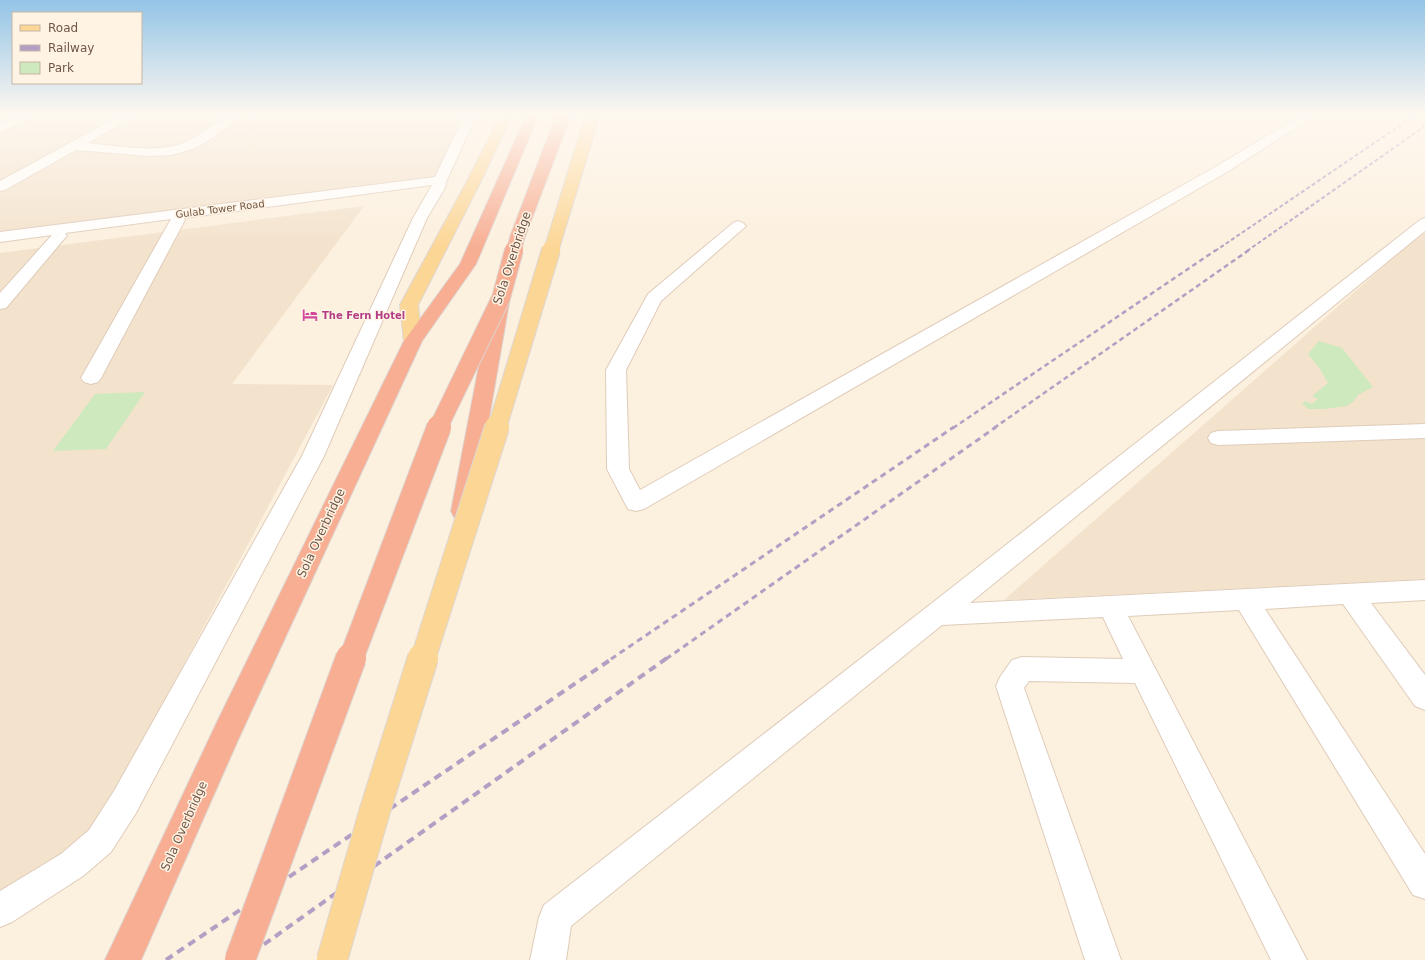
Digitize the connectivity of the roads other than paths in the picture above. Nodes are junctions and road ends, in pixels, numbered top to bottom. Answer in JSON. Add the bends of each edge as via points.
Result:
{"nodes":[{"id":1,"x":51,"y":159,"type":"edge"},
{"id":2,"x":451,"y":159,"type":"edge"},
{"id":3,"x":485,"y":159,"type":"edge"},
{"id":4,"x":514,"y":159,"type":"edge"},
{"id":5,"x":547,"y":159,"type":"edge"},
{"id":6,"x":580,"y":159,"type":"edge"},
{"id":7,"x":1239,"y":159,"type":"edge"},
{"id":8,"x":439,"y":184,"type":"junction"},
{"id":9,"x":0,"y":187,"type":"edge"},
{"id":10,"x":178,"y":220,"type":"junction"},
{"id":11,"x":1425,"y":223,"type":"edge"},
{"id":12,"x":738,"y":226,"type":"dead end"},
{"id":13,"x":59,"y":236,"type":"junction"},
{"id":14,"x":0,"y":237,"type":"edge"},
{"id":15,"x":0,"y":243,"type":"edge"},
{"id":16,"x":501,"y":298,"type":"junction"},
{"id":17,"x":0,"y":304,"type":"edge"},
{"id":18,"x":413,"y":341,"type":"junction"},
{"id":19,"x":91,"y":378,"type":"dead end"},
{"id":20,"x":1425,"y":431,"type":"edge"},
{"id":21,"x":1218,"y":438,"type":"dead end"},
{"id":22,"x":450,"y":574,"type":"junction"},
{"id":23,"x":1425,"y":590,"type":"edge"},
{"id":24,"x":1349,"y":593,"type":"junction"},
{"id":25,"x":1246,"y":600,"type":"junction"},
{"id":26,"x":1110,"y":606,"type":"junction"},
{"id":27,"x":936,"y":615,"type":"junction"},
{"id":28,"x":1142,"y":671,"type":"junction"},
{"id":29,"x":1425,"y":698,"type":"edge"},
{"id":30,"x":1425,"y":883,"type":"edge"},
{"id":31,"x":0,"y":910,"type":"edge"},
{"id":32,"x":123,"y":960,"type":"edge"},
{"id":33,"x":240,"y":960,"type":"edge"},
{"id":34,"x":332,"y":960,"type":"edge"},
{"id":35,"x":548,"y":960,"type":"edge"},
{"id":36,"x":1103,"y":960,"type":"edge"},
{"id":37,"x":1289,"y":960,"type":"edge"}],
"edges":[{"from":1,"to":9,"type":"street"},
{"from":2,"to":8,"type":"street"},
{"from":3,"to":18,"type":"main road","via":[[409,305]]},
{"from":4,"to":18,"type":"highway","name":"Sola Overbridge","via":[[468,264]]},
{"from":5,"to":16,"type":"highway","name":"Sola Overbridge","bridge":true,"via":[[517,238]]},
{"from":6,"to":22,"type":"main road","bridge":true},
{"from":7,"to":12,"type":"street","via":[[636,504],[618,469],[616,370],[654,298]]},
{"from":8,"to":10,"type":"street"},
{"from":8,"to":14,"type":"street","name":"Gulab Tower Road"},
{"from":8,"to":31,"type":"street","via":[[420,218],[313,456],[125,802],[100,841],[72,865]]},
{"from":10,"to":13,"type":"street"},
{"from":10,"to":19,"type":"street"},
{"from":11,"to":27,"type":"street"},
{"from":13,"to":15,"type":"street"},
{"from":13,"to":17,"type":"street"},
{"from":16,"to":22,"type":"highway","bridge":true},
{"from":16,"to":33,"type":"highway","name":"Sola Overbridge","bridge":true,"via":[[434,437]]},
{"from":18,"to":32,"type":"highway","name":"Sola Overbridge","via":[[228,730]]},
{"from":20,"to":21,"type":"street"},
{"from":22,"to":34,"type":"main road","bridge":true,"via":[[375,810]]},
{"from":23,"to":24,"type":"street"},
{"from":24,"to":25,"type":"street"},
{"from":24,"to":29,"type":"street"},
{"from":25,"to":26,"type":"street"},
{"from":25,"to":30,"type":"street"},
{"from":26,"to":27,"type":"street"},
{"from":26,"to":28,"type":"street"},
{"from":27,"to":35,"type":"street","via":[[556,917]]},
{"from":28,"to":36,"type":"street","via":[[1022,670],[1010,686]]},
{"from":28,"to":37,"type":"street"}]}
